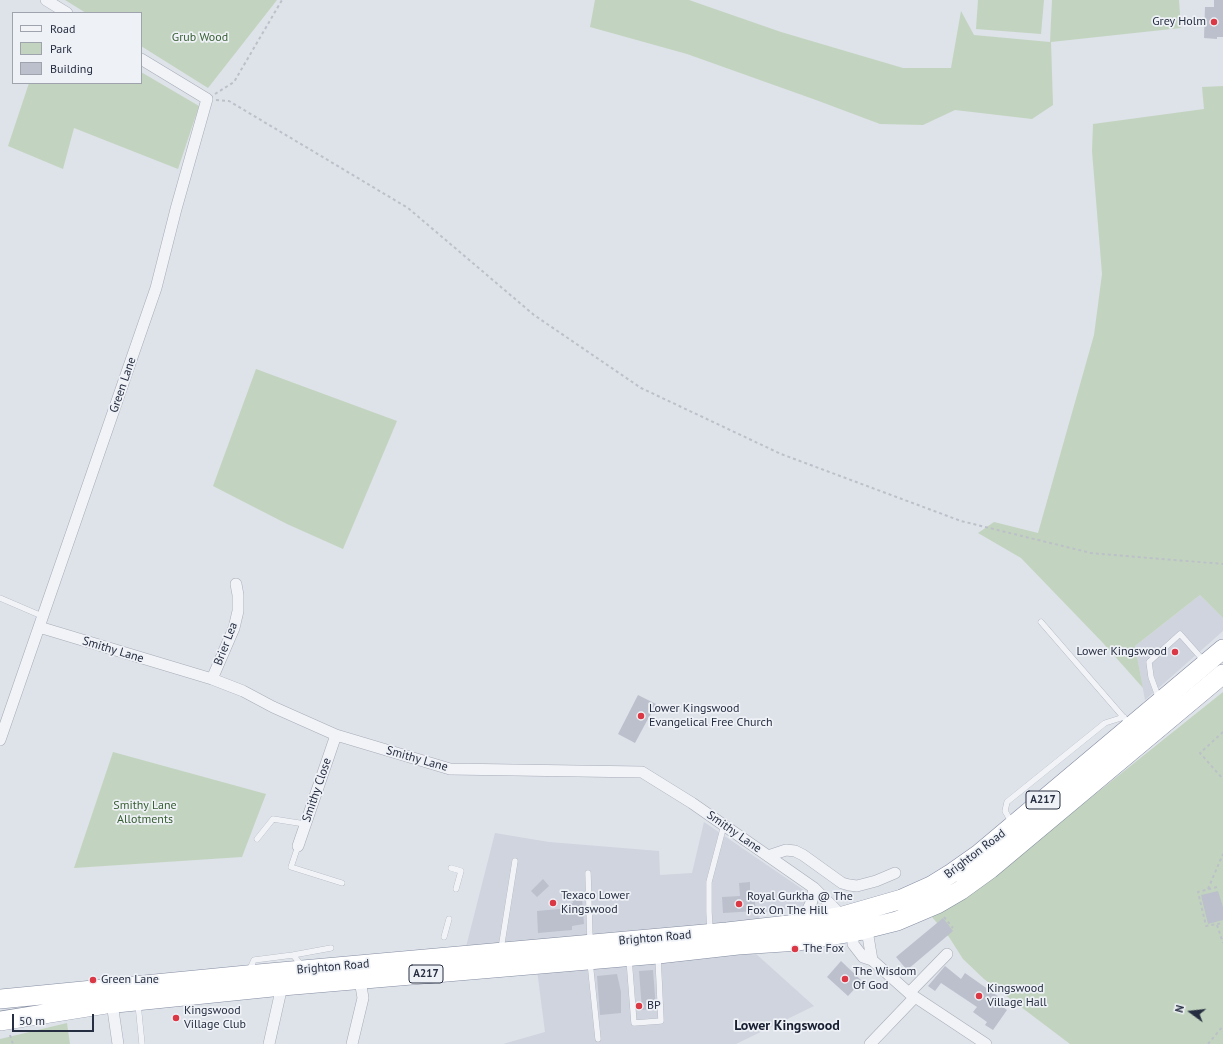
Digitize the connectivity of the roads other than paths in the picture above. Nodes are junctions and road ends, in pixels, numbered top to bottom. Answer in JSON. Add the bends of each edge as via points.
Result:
{"nodes":[{"id":1,"x":46,"y":0,"type":"edge"},
{"id":2,"x":65,"y":12,"type":"edge"},
{"id":3,"x":142,"y":59,"type":"edge"},
{"id":4,"x":236,"y":584,"type":"dead end"},
{"id":5,"x":0,"y":598,"type":"edge"},
{"id":6,"x":42,"y":616,"type":"junction"},
{"id":7,"x":1041,"y":622,"type":"dead end"},
{"id":8,"x":39,"y":627,"type":"junction"},
{"id":9,"x":1223,"y":649,"type":"edge"},
{"id":10,"x":1206,"y":663,"type":"junction"},
{"id":11,"x":1223,"y":674,"type":"edge"},
{"id":12,"x":212,"y":679,"type":"junction"},
{"id":13,"x":1160,"y":701,"type":"junction"},
{"id":14,"x":1127,"y":722,"type":"junction"},
{"id":15,"x":336,"y":735,"type":"junction"},
{"id":16,"x":0,"y":740,"type":"edge"},
{"id":17,"x":305,"y":824,"type":"junction"},
{"id":18,"x":724,"y":825,"type":"junction"},
{"id":19,"x":257,"y":839,"type":"dead end"},
{"id":20,"x":298,"y":846,"type":"joint"},
{"id":21,"x":768,"y":856,"type":"junction"},
{"id":22,"x":515,"y":861,"type":"dead end"},
{"id":23,"x":451,"y":868,"type":"dead end"},
{"id":24,"x":588,"y":873,"type":"dead end"},
{"id":25,"x":895,"y":873,"type":"dead end"},
{"id":26,"x":342,"y":883,"type":"dead end"},
{"id":27,"x":814,"y":888,"type":"junction"},
{"id":28,"x":456,"y":889,"type":"dead end"},
{"id":29,"x":843,"y":916,"type":"junction"},
{"id":30,"x":448,"y":919,"type":"dead end"},
{"id":31,"x":797,"y":924,"type":"junction"},
{"id":32,"x":854,"y":932,"type":"junction"},
{"id":33,"x":711,"y":933,"type":"junction"},
{"id":34,"x":444,"y":937,"type":"dead end"},
{"id":35,"x":331,"y":948,"type":"dead end"},
{"id":36,"x":500,"y":952,"type":"junction"},
{"id":37,"x":590,"y":952,"type":"junction"},
{"id":38,"x":658,"y":954,"type":"junction"},
{"id":39,"x":947,"y":954,"type":"dead end"},
{"id":40,"x":293,"y":955,"type":"junction"},
{"id":41,"x":629,"y":956,"type":"junction"},
{"id":42,"x":306,"y":970,"type":"junction"},
{"id":43,"x":247,"y":975,"type":"junction"},
{"id":44,"x":360,"y":980,"type":"junction"},
{"id":45,"x":282,"y":986,"type":"junction"},
{"id":46,"x":912,"y":994,"type":"junction"},
{"id":47,"x":0,"y":999,"type":"edge"},
{"id":48,"x":138,"y":1002,"type":"junction"},
{"id":49,"x":112,"y":1003,"type":"junction"},
{"id":50,"x":0,"y":1021,"type":"edge"},
{"id":51,"x":598,"y":1039,"type":"dead end"},
{"id":52,"x":118,"y":1044,"type":"edge"},
{"id":53,"x":142,"y":1044,"type":"edge"},
{"id":54,"x":269,"y":1044,"type":"edge"},
{"id":55,"x":352,"y":1044,"type":"edge"},
{"id":56,"x":870,"y":1044,"type":"edge"},
{"id":57,"x":986,"y":1044,"type":"edge"}],
"edges":[{"from":1,"to":2,"type":"street"},
{"from":3,"to":6,"type":"street","name":"Green Lane","via":[[207,99],[156,288]]},
{"from":4,"to":12,"type":"street","name":"Brier Lea","via":[[238,610],[234,628]]},
{"from":5,"to":6,"type":"lane"},
{"from":6,"to":8,"type":"street","name":"Green Lane"},
{"from":7,"to":14,"type":"lane"},
{"from":8,"to":12,"type":"street","name":"Smithy Lane"},
{"from":8,"to":16,"type":"street","name":"Green Lane"},
{"from":9,"to":10,"type":"highway","name":"Brighton Road","number":"A217"},
{"from":10,"to":13,"type":"highway","name":"Brighton Road","number":"A217"},
{"from":10,"to":13,"type":"lane","via":[[1180,634],[1149,662],[1151,677]]},
{"from":11,"to":32,"type":"highway","name":"Brighton Road","number":"A217","via":[[990,869],[961,890],[937,904],[897,921]]},
{"from":12,"to":15,"type":"street","name":"Smithy Lane"},
{"from":13,"to":14,"type":"highway","name":"Brighton Road","number":"A217"},
{"from":14,"to":29,"type":"highway","name":"Brighton Road","number":"A217","via":[[1013,825],[952,873],[931,886],[902,898]]},
{"from":15,"to":17,"type":"street","name":"Smithy Close"},
{"from":15,"to":18,"type":"street","name":"Smithy Lane","via":[[450,769],[642,772]]},
{"from":17,"to":19,"type":"lane","via":[[273,820]]},
{"from":17,"to":20,"type":"street","name":"Smithy Close"},
{"from":18,"to":21,"type":"street","name":"Smithy Lane"},
{"from":18,"to":33,"type":"lane","via":[[709,882]]},
{"from":20,"to":26,"type":"lane","via":[[291,866]]},
{"from":21,"to":25,"type":"street","via":[[786,850],[795,851],[849,885],[857,886]]},
{"from":21,"to":27,"type":"street","name":"Smithy Lane"},
{"from":22,"to":36,"type":"lane"},
{"from":23,"to":28,"type":"lane","via":[[461,871]]},
{"from":24,"to":37,"type":"lane"},
{"from":27,"to":29,"type":"street","name":"Smithy Lane"},
{"from":27,"to":31,"type":"street","via":[[812,901]]},
{"from":29,"to":31,"type":"highway","name":"Brighton Road","number":"A217"},
{"from":29,"to":32,"type":"street","name":"Smithy Lane"},
{"from":30,"to":34,"type":"lane"},
{"from":31,"to":33,"type":"highway","name":"Brighton Road","number":"A217"},
{"from":32,"to":38,"type":"highway","name":"Brighton Road","number":"A217","via":[[799,941]]},
{"from":32,"to":46,"type":"street","via":[[853,944],[863,956],[872,960]]},
{"from":33,"to":37,"type":"highway","name":"Brighton Road","number":"A217"},
{"from":35,"to":40,"type":"lane"},
{"from":36,"to":37,"type":"highway","name":"Brighton Road","number":"A217"},
{"from":36,"to":42,"type":"highway","name":"Brighton Road","number":"A217"},
{"from":37,"to":41,"type":"highway","name":"Brighton Road","number":"A217"},
{"from":37,"to":44,"type":"highway","name":"Brighton Road","number":"A217"},
{"from":37,"to":51,"type":"lane"},
{"from":38,"to":41,"type":"highway","name":"Brighton Road","number":"A217"},
{"from":38,"to":41,"type":"lane","via":[[661,1021],[634,1023]]},
{"from":39,"to":46,"type":"street"},
{"from":40,"to":42,"type":"lane"},
{"from":40,"to":43,"type":"lane","via":[[254,960]]},
{"from":42,"to":43,"type":"highway","name":"Brighton Road","number":"A217"},
{"from":43,"to":47,"type":"highway","name":"Brighton Road","number":"A217"},
{"from":44,"to":45,"type":"highway","name":"Brighton Road","number":"A217"},
{"from":44,"to":55,"type":"street","via":[[363,998]]},
{"from":45,"to":48,"type":"highway","name":"Brighton Road","number":"A217"},
{"from":45,"to":54,"type":"street"},
{"from":46,"to":56,"type":"street"},
{"from":46,"to":57,"type":"street"},
{"from":48,"to":49,"type":"highway","name":"Brighton Road","number":"A217"},
{"from":48,"to":53,"type":"lane"},
{"from":49,"to":50,"type":"highway","name":"Brighton Road","number":"A217"},
{"from":49,"to":52,"type":"street"}]}
